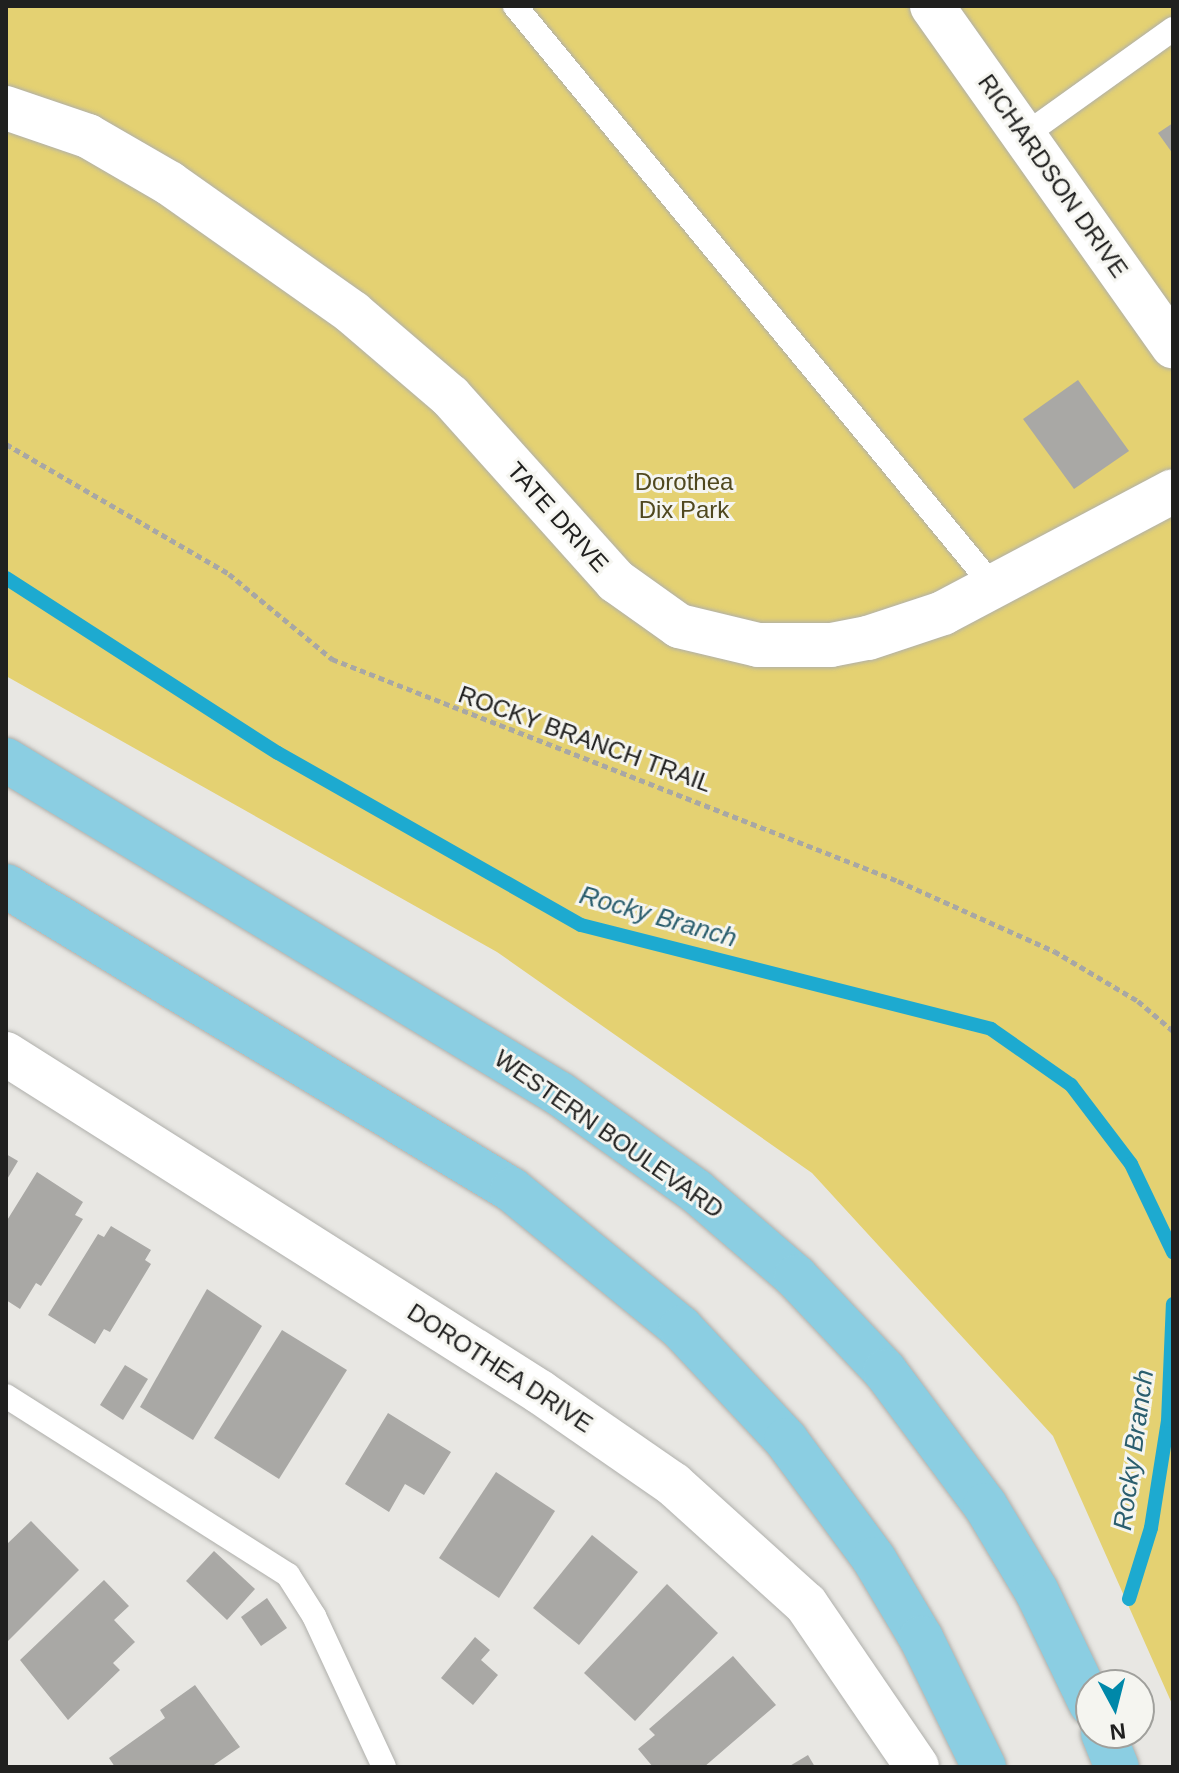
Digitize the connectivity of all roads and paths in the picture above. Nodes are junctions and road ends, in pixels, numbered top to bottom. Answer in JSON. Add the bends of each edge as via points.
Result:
{"nodes":[{"id":1,"x":515,"y":6,"type":"edge"},
{"id":2,"x":932,"y":6,"type":"edge"},
{"id":3,"x":1173,"y":29,"type":"edge"},
{"id":4,"x":6,"y":108,"type":"edge"},
{"id":5,"x":1025,"y":135,"type":"junction"},
{"id":6,"x":1173,"y":346,"type":"edge"},
{"id":7,"x":6,"y":444,"type":"edge"},
{"id":8,"x":1173,"y":491,"type":"edge"},
{"id":9,"x":994,"y":587,"type":"junction"},
{"id":10,"x":6,"y":760,"type":"edge"},
{"id":11,"x":6,"y":886,"type":"edge"},
{"id":12,"x":1173,"y":1031,"type":"edge"},
{"id":13,"x":6,"y":1054,"type":"edge"},
{"id":14,"x":6,"y":1396,"type":"edge"},
{"id":15,"x":1075,"y":1671,"type":"edge"},
{"id":16,"x":384,"y":1767,"type":"edge"},
{"id":17,"x":917,"y":1767,"type":"edge"},
{"id":18,"x":984,"y":1767,"type":"edge"}],
"edges":[{"from":1,"to":9,"type":"lane"},
{"from":2,"to":5,"type":"street","name":"RICHARDSON DRIVE"},
{"from":3,"to":5,"type":"lane"},
{"from":4,"to":9,"type":"street","name":"TATE DRIVE","via":[[88,136],[169,183],[353,313],[450,396],[616,581],[679,626],[758,645],[831,645],[905,627]]},
{"from":5,"to":6,"type":"street","name":"RICHARDSON DRIVE"},
{"from":7,"to":12,"type":"path","name":"ROCKY BRANCH TRAIL","via":[[229,574],[332,659],[898,881],[1054,951],[1138,1001]]},
{"from":8,"to":9,"type":"street","name":"TATE DRIVE"},
{"from":10,"to":15,"type":"main road","name":"WESTERN BOULEVARD","via":[[560,1094],[696,1191],[796,1277],[885,1371],[985,1505],[1037,1592]]},
{"from":11,"to":18,"type":"main road","via":[[512,1190],[681,1328],[786,1440],[874,1559],[921,1638]]},
{"from":13,"to":17,"type":"street","name":"DOROTHEA DRIVE","via":[[540,1392],[673,1484],[806,1604]]},
{"from":14,"to":16,"type":"lane","via":[[288,1575],[314,1616]]}]}
